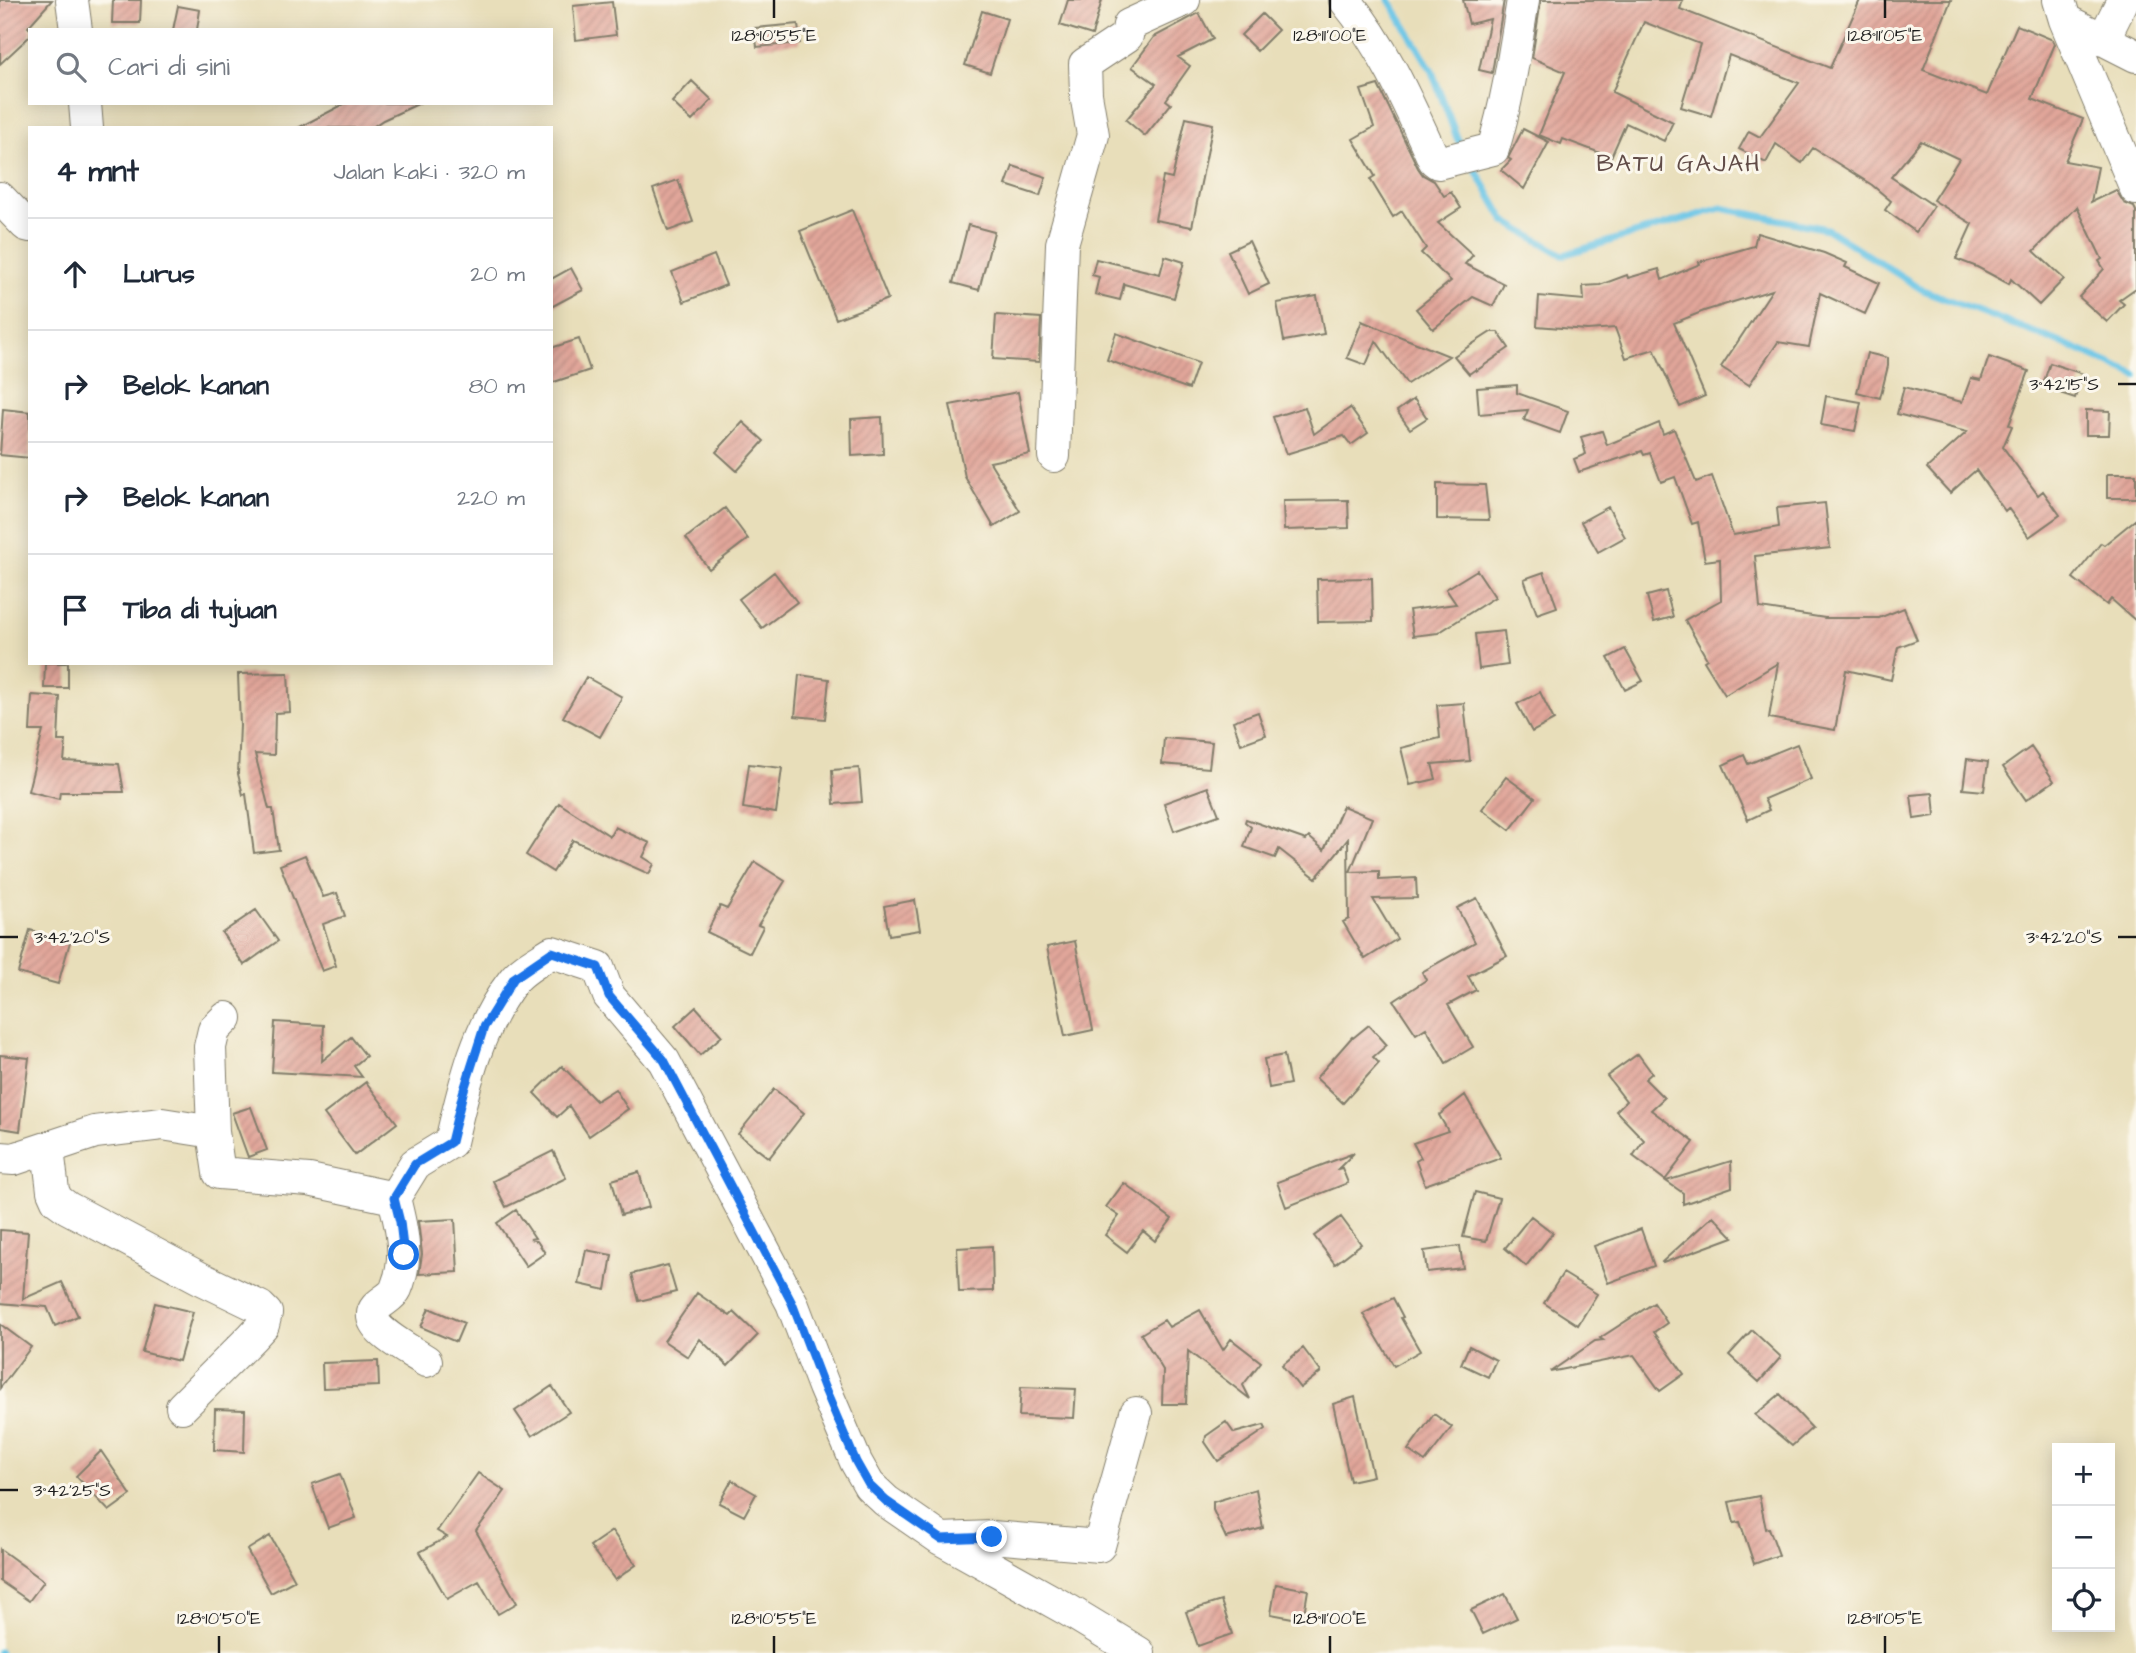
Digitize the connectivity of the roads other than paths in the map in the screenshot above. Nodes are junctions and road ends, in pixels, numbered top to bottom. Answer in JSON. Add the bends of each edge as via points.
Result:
{"nodes":[{"id":1,"x":72,"y":0,"type":"edge"},
{"id":2,"x":1184,"y":0,"type":"edge"},
{"id":3,"x":1345,"y":0,"type":"edge"},
{"id":4,"x":1523,"y":0,"type":"edge"},
{"id":5,"x":2123,"y":0,"type":"edge"},
{"id":6,"x":2062,"y":10,"type":"edge"},
{"id":7,"x":76,"y":28,"type":"edge"},
{"id":8,"x":2103,"y":40,"type":"junction"},
{"id":9,"x":2136,"y":56,"type":"edge"},
{"id":10,"x":85,"y":105,"type":"edge"},
{"id":11,"x":88,"y":126,"type":"edge"},
{"id":12,"x":2136,"y":188,"type":"edge"},
{"id":13,"x":0,"y":198,"type":"edge"},
{"id":14,"x":28,"y":226,"type":"edge"},
{"id":15,"x":1054,"y":456,"type":"dead end"},
{"id":16,"x":226,"y":1017,"type":"dead end"},
{"id":17,"x":213,"y":1132,"type":"junction"},
{"id":18,"x":48,"y":1149,"type":"junction"},
{"id":19,"x":0,"y":1158,"type":"edge"},
{"id":20,"x":394,"y":1198,"type":"junction"},
{"id":21,"x":426,"y":1361,"type":"dead end"},
{"id":22,"x":182,"y":1407,"type":"dead end"},
{"id":23,"x":1136,"y":1413,"type":"dead end"},
{"id":24,"x":941,"y":1539,"type":"junction"},
{"id":25,"x":1139,"y":1653,"type":"edge"}],
"edges":[{"from":1,"to":7,"type":"street"},
{"from":2,"to":15,"type":"street","via":[[1129,25],[1127,36],[1085,64],[1093,135],[1062,244]]},
{"from":3,"to":4,"type":"street","via":[[1378,49],[1438,163],[1493,149],[1512,77]]},
{"from":5,"to":8,"type":"street"},
{"from":6,"to":8,"type":"street"},
{"from":6,"to":12,"type":"street"},
{"from":8,"to":9,"type":"street"},
{"from":10,"to":11,"type":"street"},
{"from":13,"to":14,"type":"street"},
{"from":16,"to":17,"type":"street","via":[[214,1030],[210,1047]]},
{"from":17,"to":18,"type":"street","via":[[162,1124],[95,1132]]},
{"from":17,"to":20,"type":"street","via":[[219,1173],[309,1180]]},
{"from":18,"to":19,"type":"street","via":[[14,1159]]},
{"from":18,"to":22,"type":"street","via":[[57,1200],[266,1313],[263,1325]]},
{"from":20,"to":21,"type":"street","via":[[404,1244],[402,1270],[395,1292],[378,1305],[373,1318],[378,1328]]},
{"from":20,"to":24,"type":"street","via":[[415,1164],[451,1142],[484,1027],[514,978],[552,952],[598,967],[609,996],[664,1060],[792,1303],[829,1400],[869,1485]]},
{"from":23,"to":24,"type":"street","via":[[1099,1546],[992,1537]]},
{"from":24,"to":25,"type":"street"}]}
